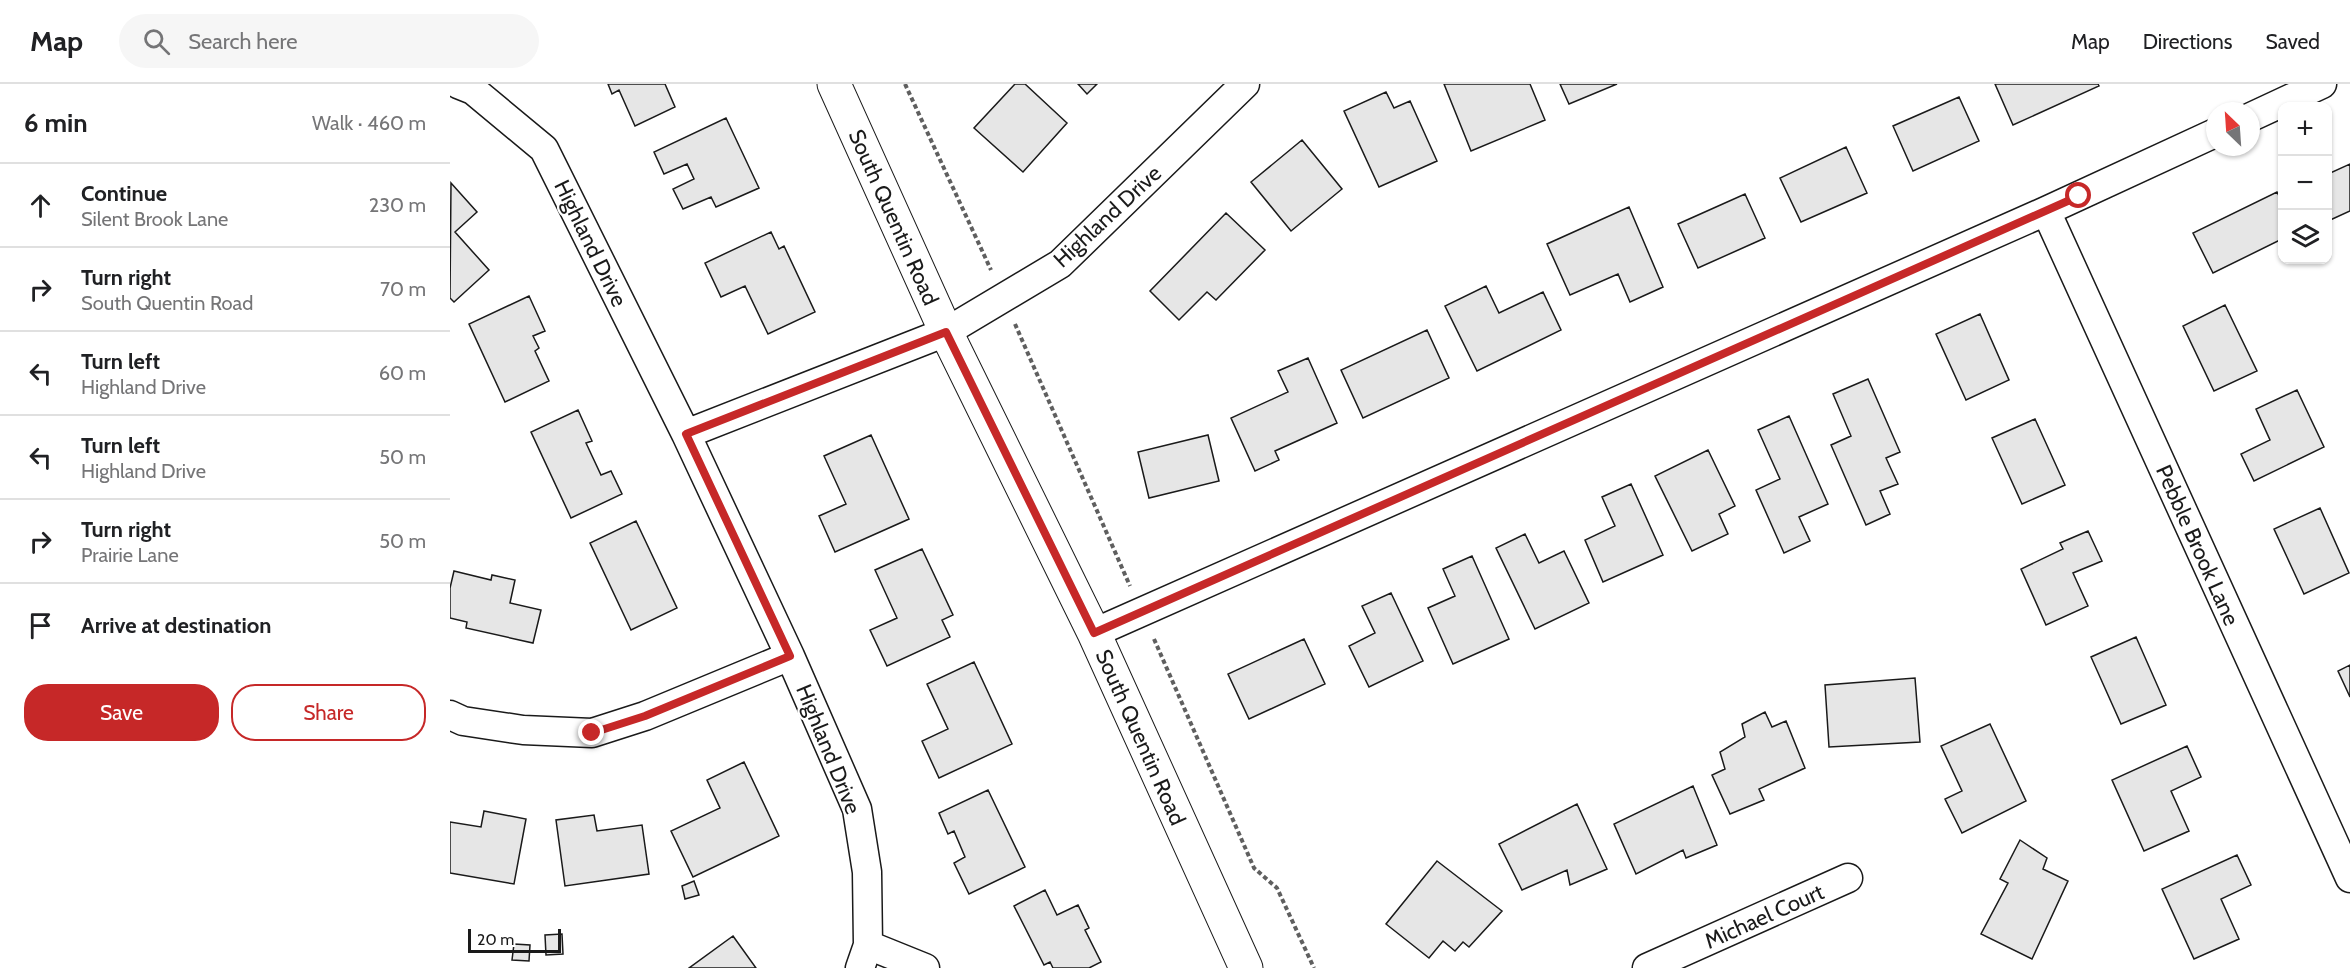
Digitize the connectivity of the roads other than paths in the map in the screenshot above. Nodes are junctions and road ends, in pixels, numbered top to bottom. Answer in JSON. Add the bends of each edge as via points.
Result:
{"nodes":[{"id":1,"x":459,"y":84,"type":"edge"},
{"id":2,"x":834,"y":84,"type":"edge"},
{"id":3,"x":1245,"y":84,"type":"edge"},
{"id":4,"x":2322,"y":84,"type":"edge"},
{"id":5,"x":2260,"y":113,"type":"edge"},
{"id":6,"x":2206,"y":138,"type":"edge"},
{"id":7,"x":2046,"y":212,"type":"junction"},
{"id":8,"x":946,"y":332,"type":"junction"},
{"id":9,"x":686,"y":434,"type":"junction"},
{"id":10,"x":1094,"y":633,"type":"junction"},
{"id":11,"x":790,"y":656,"type":"junction"},
{"id":12,"x":450,"y":715,"type":"edge"},
{"id":13,"x":1848,"y":878,"type":"dead end"},
{"id":14,"x":2350,"y":878,"type":"edge"},
{"id":15,"x":864,"y":957,"type":"edge"},
{"id":16,"x":925,"y":968,"type":"edge"},
{"id":17,"x":1246,"y":968,"type":"edge"},
{"id":18,"x":1647,"y":968,"type":"edge"}],
"edges":[{"from":1,"to":9,"type":"street","name":"Highland Drive","via":[[473,90],[544,149]]},
{"from":2,"to":8,"type":"main road","name":"South Quentin Road"},
{"from":3,"to":8,"type":"street","name":"Highland Drive","via":[[1060,264]]},
{"from":4,"to":5,"type":"street"},
{"from":6,"to":7,"type":"street"},
{"from":7,"to":10,"type":"street"},
{"from":7,"to":14,"type":"street","name":"Pebble Brook Lane"},
{"from":8,"to":9,"type":"street","name":"Highland Drive"},
{"from":8,"to":10,"type":"main road","name":"South Quentin Road"},
{"from":9,"to":11,"type":"street","name":"Highland Drive"},
{"from":10,"to":17,"type":"main road","name":"South Quentin Road"},
{"from":11,"to":12,"type":"street","via":[[645,716],[592,733],[522,730],[464,722]]},
{"from":11,"to":15,"type":"street","name":"Highland Drive","via":[[857,809],[867,872]]},
{"from":13,"to":18,"type":"street","name":"Michael Court"},
{"from":15,"to":16,"type":"street","name":"Highland Drive"}]}
